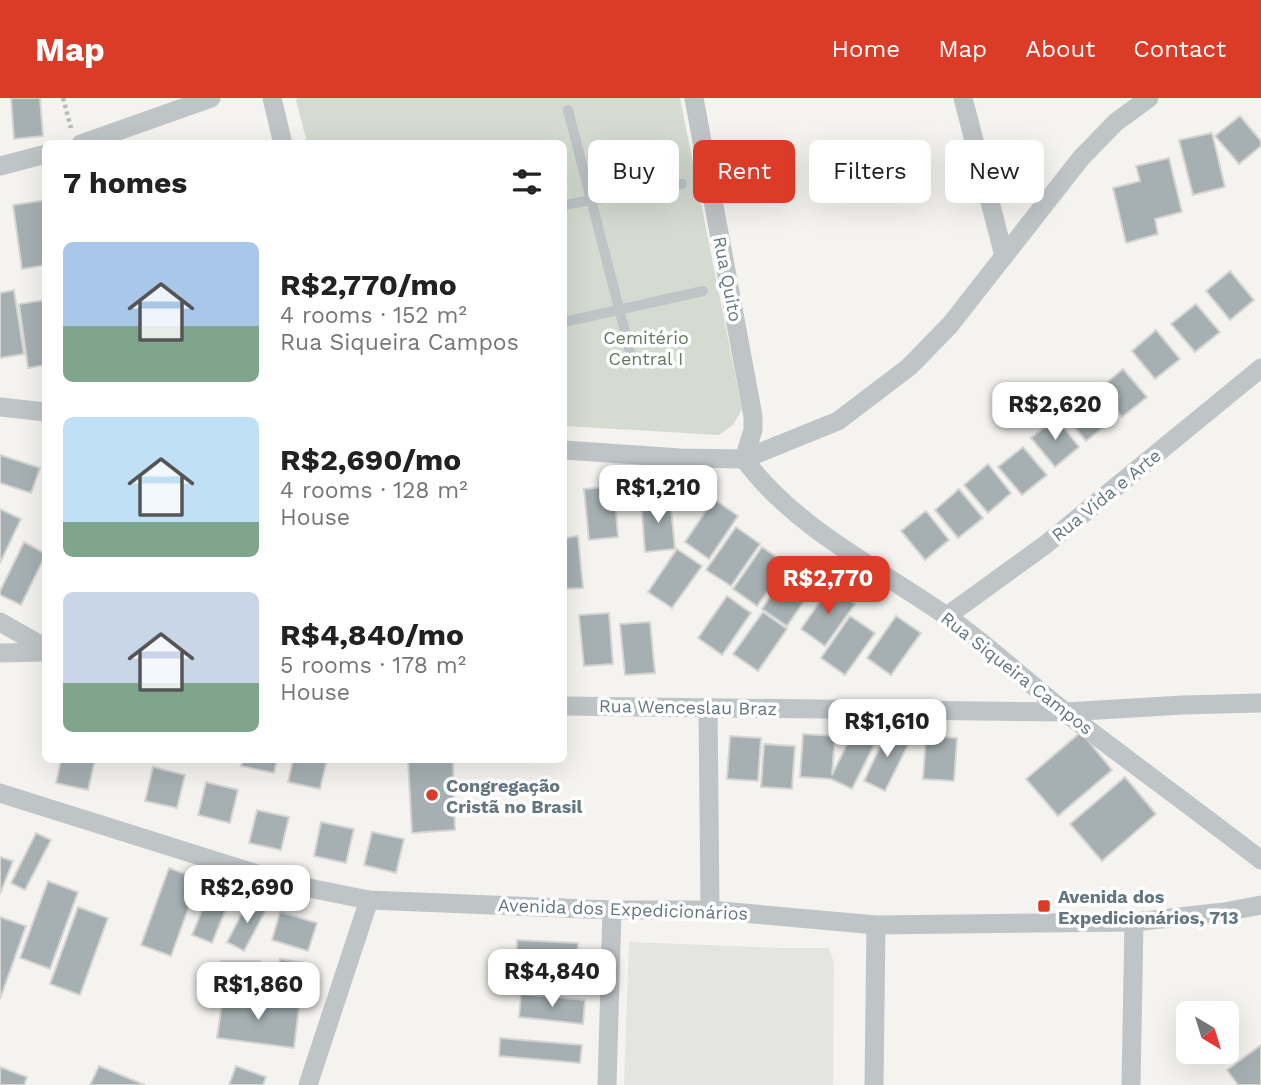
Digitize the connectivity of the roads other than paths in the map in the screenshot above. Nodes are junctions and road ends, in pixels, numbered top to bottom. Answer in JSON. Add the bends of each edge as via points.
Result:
{"nodes":[{"id":1,"x":211,"y":98,"type":"edge"},
{"id":2,"x":272,"y":98,"type":"edge"},
{"id":3,"x":694,"y":98,"type":"edge"},
{"id":4,"x":963,"y":98,"type":"edge"},
{"id":5,"x":1149,"y":98,"type":"edge"},
{"id":6,"x":568,"y":110,"type":"dead end"},
{"id":7,"x":77,"y":138,"type":"edge"},
{"id":8,"x":282,"y":140,"type":"edge"},
{"id":9,"x":42,"y":154,"type":"edge"},
{"id":10,"x":0,"y":166,"type":"edge"},
{"id":11,"x":679,"y":184,"type":"edge"},
{"id":12,"x":682,"y":184,"type":"dead end"},
{"id":13,"x":588,"y":187,"type":"edge"},
{"id":14,"x":588,"y":200,"type":"edge"},
{"id":15,"x":592,"y":203,"type":"edge"},
{"id":16,"x":567,"y":204,"type":"edge"},
{"id":17,"x":1004,"y":256,"type":"junction"},
{"id":18,"x":703,"y":291,"type":"dead end"},
{"id":19,"x":619,"y":310,"type":"junction"},
{"id":20,"x":567,"y":321,"type":"edge"},
{"id":21,"x":632,"y":359,"type":"dead end"},
{"id":22,"x":1261,"y":368,"type":"edge"},
{"id":23,"x":0,"y":407,"type":"edge"},
{"id":24,"x":42,"y":412,"type":"edge"},
{"id":25,"x":567,"y":450,"type":"edge"},
{"id":26,"x":744,"y":459,"type":"junction"},
{"id":27,"x":947,"y":616,"type":"junction"},
{"id":28,"x":0,"y":622,"type":"edge"},
{"id":29,"x":42,"y":648,"type":"edge"},
{"id":30,"x":42,"y":650,"type":"edge"},
{"id":31,"x":0,"y":653,"type":"edge"},
{"id":32,"x":1261,"y":703,"type":"edge"},
{"id":33,"x":567,"y":706,"type":"edge"},
{"id":34,"x":708,"y":707,"type":"junction"},
{"id":35,"x":1065,"y":712,"type":"junction"},
{"id":36,"x":0,"y":793,"type":"edge"},
{"id":37,"x":1261,"y":860,"type":"edge"},
{"id":38,"x":369,"y":900,"type":"junction"},
{"id":39,"x":1261,"y":905,"type":"edge"},
{"id":40,"x":612,"y":909,"type":"junction"},
{"id":41,"x":710,"y":910,"type":"junction"},
{"id":42,"x":1134,"y":922,"type":"junction"},
{"id":43,"x":876,"y":925,"type":"junction"},
{"id":44,"x":308,"y":1085,"type":"edge"},
{"id":45,"x":607,"y":1085,"type":"edge"},
{"id":46,"x":874,"y":1085,"type":"edge"},
{"id":47,"x":1130,"y":1085,"type":"edge"}],
"edges":[{"from":1,"to":7,"type":"street"},
{"from":2,"to":8,"type":"street"},
{"from":3,"to":26,"type":"street","name":"Rua Quito","via":[[753,416]]},
{"from":4,"to":17,"type":"street"},
{"from":5,"to":17,"type":"street","via":[[1116,122],[1081,158]]},
{"from":6,"to":13,"type":"lane"},
{"from":9,"to":10,"type":"street"},
{"from":11,"to":12,"type":"lane"},
{"from":14,"to":16,"type":"lane"},
{"from":15,"to":19,"type":"lane"},
{"from":17,"to":26,"type":"street","via":[[950,325],[876,393],[838,421]]},
{"from":18,"to":19,"type":"lane"},
{"from":19,"to":20,"type":"lane"},
{"from":19,"to":21,"type":"lane"},
{"from":22,"to":27,"type":"street","name":"Rua Vida e Arte","via":[[1045,545]]},
{"from":23,"to":24,"type":"street"},
{"from":25,"to":26,"type":"street"},
{"from":26,"to":27,"type":"street","name":"Rua Siqueira Campos","via":[[787,505]]},
{"from":27,"to":35,"type":"street","name":"Rua Siqueira Campos"},
{"from":28,"to":29,"type":"street"},
{"from":30,"to":31,"type":"street"},
{"from":32,"to":35,"type":"street","name":"Rua Wenceslau Braz"},
{"from":33,"to":34,"type":"street","name":"Rua Wenceslau Braz"},
{"from":34,"to":35,"type":"street","name":"Rua Wenceslau Braz"},
{"from":34,"to":41,"type":"street"},
{"from":35,"to":37,"type":"street","name":"Rua Siqueira Campos"},
{"from":36,"to":38,"type":"street","name":"Avenida dos Expedicionários","via":[[289,884]]},
{"from":38,"to":40,"type":"street","name":"Avenida dos Expedicionários"},
{"from":38,"to":44,"type":"street"},
{"from":39,"to":42,"type":"street","name":"Avenida dos Expedicionários"},
{"from":40,"to":41,"type":"street","name":"Avenida dos Expedicionários"},
{"from":40,"to":45,"type":"street"},
{"from":41,"to":43,"type":"street","name":"Avenida dos Expedicionários"},
{"from":42,"to":43,"type":"street","name":"Avenida dos Expedicionários"},
{"from":42,"to":47,"type":"street"},
{"from":43,"to":46,"type":"street"}]}
